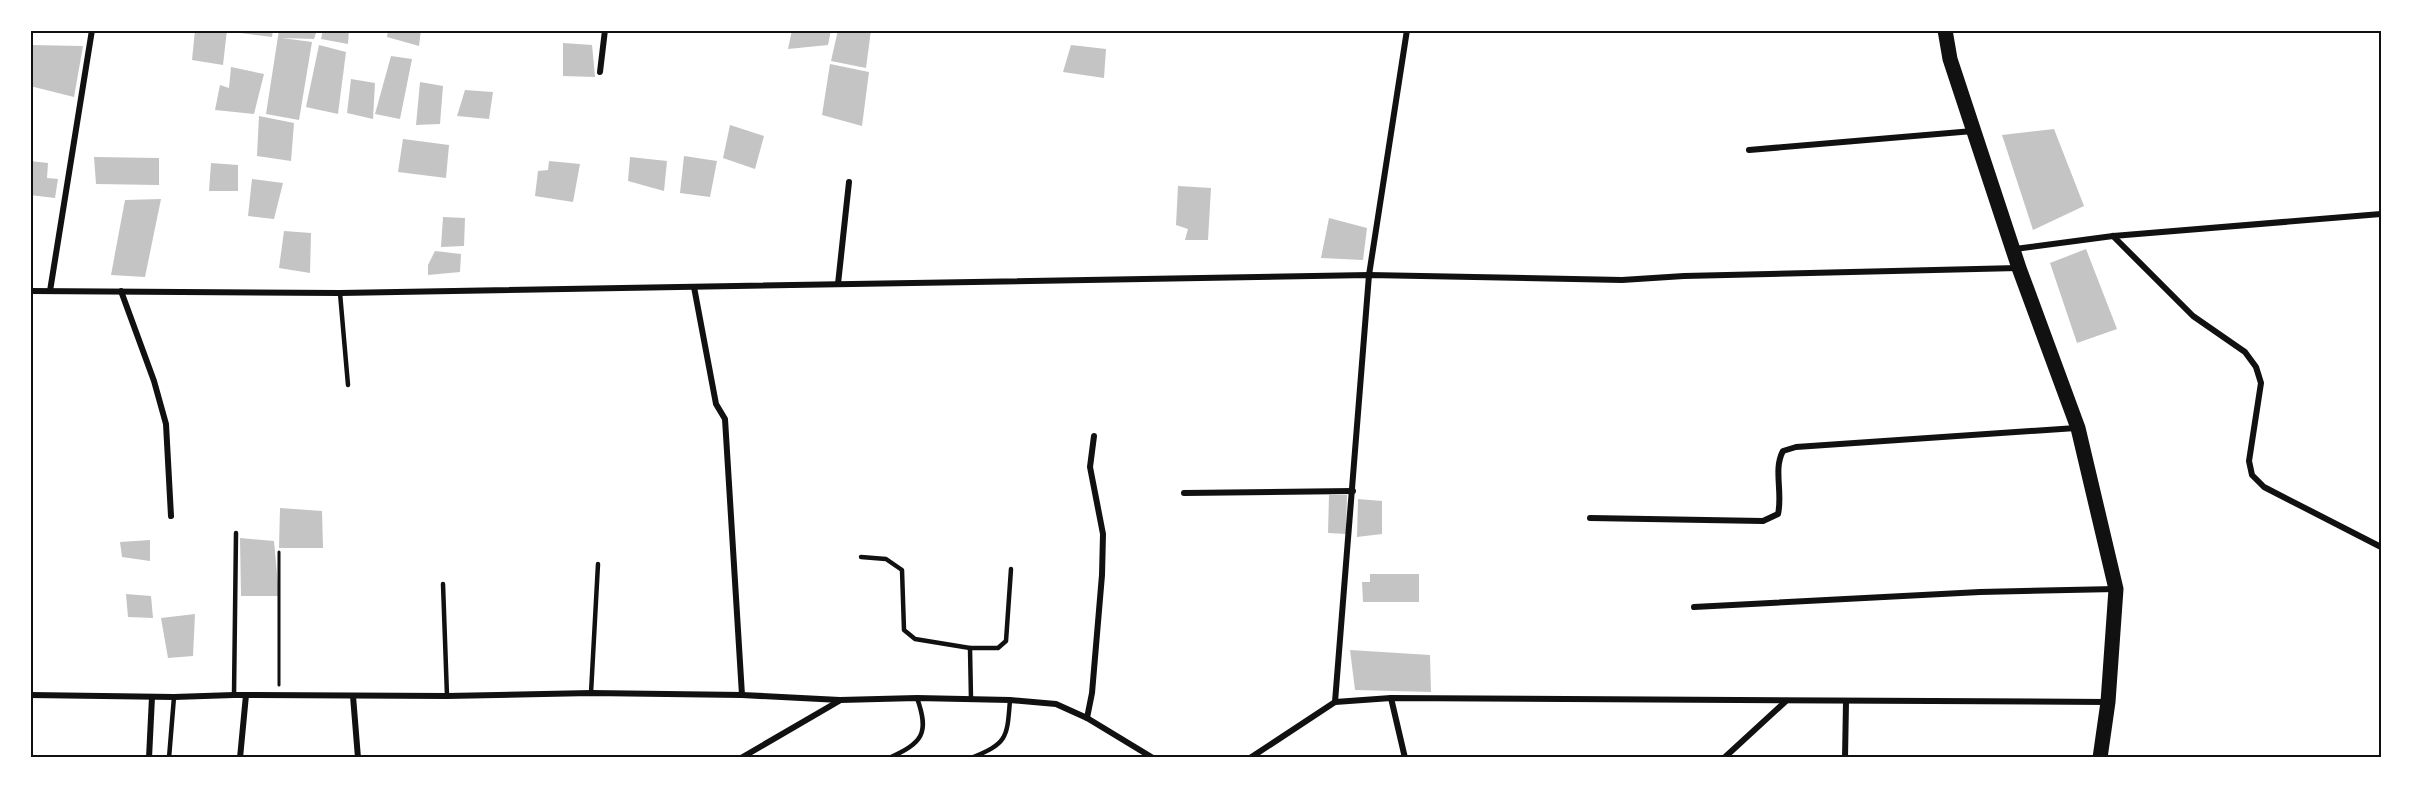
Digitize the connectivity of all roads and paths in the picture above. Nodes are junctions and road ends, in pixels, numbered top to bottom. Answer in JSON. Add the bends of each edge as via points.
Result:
{"nodes":[{"id":1,"x":92,"y":30,"type":"edge"},
{"id":2,"x":605,"y":30,"type":"edge"},
{"id":3,"x":1407,"y":30,"type":"edge"},
{"id":4,"x":1945,"y":30,"type":"edge"},
{"id":5,"x":600,"y":72,"type":"dead end"},
{"id":6,"x":1974,"y":131,"type":"junction"},
{"id":7,"x":1749,"y":150,"type":"dead end"},
{"id":8,"x":849,"y":182,"type":"dead end"},
{"id":9,"x":2381,"y":214,"type":"edge"},
{"id":10,"x":2114,"y":236,"type":"junction"},
{"id":11,"x":2014,"y":249,"type":"junction"},
{"id":12,"x":2019,"y":268,"type":"junction"},
{"id":13,"x":1369,"y":275,"type":"junction"},
{"id":14,"x":838,"y":284,"type":"junction"},
{"id":15,"x":694,"y":286,"type":"junction"},
{"id":16,"x":30,"y":291,"type":"edge"},
{"id":17,"x":50,"y":291,"type":"junction"},
{"id":18,"x":120,"y":291,"type":"junction"},
{"id":19,"x":340,"y":293,"type":"junction"},
{"id":20,"x":348,"y":385,"type":"dead end"},
{"id":21,"x":2078,"y":428,"type":"junction"},
{"id":22,"x":1094,"y":436,"type":"dead end"},
{"id":23,"x":1353,"y":490,"type":"junction"},
{"id":24,"x":1184,"y":493,"type":"dead end"},
{"id":25,"x":171,"y":516,"type":"dead end"},
{"id":26,"x":1590,"y":518,"type":"dead end"},
{"id":27,"x":236,"y":533,"type":"dead end"},
{"id":28,"x":2381,"y":547,"type":"edge"},
{"id":29,"x":279,"y":552,"type":"dead end"},
{"id":30,"x":861,"y":558,"type":"dead end"},
{"id":31,"x":598,"y":564,"type":"dead end"},
{"id":32,"x":1011,"y":569,"type":"dead end"},
{"id":33,"x":442,"y":584,"type":"dead end"},
{"id":34,"x":2116,"y":589,"type":"junction"},
{"id":35,"x":1694,"y":607,"type":"dead end"},
{"id":36,"x":970,"y":648,"type":"junction"},
{"id":37,"x":591,"y":693,"type":"junction"},
{"id":38,"x":30,"y":695,"type":"edge"},
{"id":39,"x":234,"y":695,"type":"junction"},
{"id":40,"x":246,"y":695,"type":"junction"},
{"id":41,"x":279,"y":695,"type":"junction"},
{"id":42,"x":742,"y":695,"type":"junction"},
{"id":43,"x":352,"y":696,"type":"junction"},
{"id":44,"x":447,"y":696,"type":"junction"},
{"id":45,"x":152,"y":697,"type":"junction"},
{"id":46,"x":174,"y":697,"type":"junction"},
{"id":47,"x":917,"y":698,"type":"junction"},
{"id":48,"x":971,"y":699,"type":"junction"},
{"id":49,"x":1391,"y":699,"type":"junction"},
{"id":50,"x":840,"y":700,"type":"junction"},
{"id":51,"x":1010,"y":700,"type":"junction"},
{"id":52,"x":1786,"y":701,"type":"junction"},
{"id":53,"x":1335,"y":702,"type":"junction"},
{"id":54,"x":1846,"y":702,"type":"junction"},
{"id":55,"x":2108,"y":702,"type":"junction"},
{"id":56,"x":1087,"y":718,"type":"junction"},
{"id":57,"x":149,"y":758,"type":"edge"},
{"id":58,"x":169,"y":758,"type":"edge"},
{"id":59,"x":240,"y":758,"type":"edge"},
{"id":60,"x":358,"y":758,"type":"edge"},
{"id":61,"x":741,"y":758,"type":"edge"},
{"id":62,"x":889,"y":758,"type":"edge"},
{"id":63,"x":971,"y":758,"type":"edge"},
{"id":64,"x":1153,"y":758,"type":"edge"},
{"id":65,"x":1250,"y":758,"type":"edge"},
{"id":66,"x":1406,"y":758,"type":"edge"},
{"id":67,"x":1724,"y":758,"type":"edge"},
{"id":68,"x":1845,"y":758,"type":"edge"},
{"id":69,"x":2100,"y":758,"type":"edge"}],
"edges":[{"from":1,"to":17,"type":"street"},
{"from":2,"to":5,"type":"street"},
{"from":3,"to":13,"type":"street"},
{"from":4,"to":6,"type":"main road"},
{"from":6,"to":7,"type":"street"},
{"from":6,"to":11,"type":"main road"},
{"from":8,"to":14,"type":"street"},
{"from":9,"to":10,"type":"street"},
{"from":10,"to":11,"type":"street"},
{"from":10,"to":28,"type":"street","via":[[2193,316],[2245,352],[2256,367],[2261,383],[2249,461],[2252,475],[2264,487]]},
{"from":11,"to":12,"type":"main road"},
{"from":12,"to":13,"type":"street","via":[[1622,280]]},
{"from":12,"to":21,"type":"main road"},
{"from":13,"to":14,"type":"street"},
{"from":13,"to":23,"type":"street"},
{"from":14,"to":15,"type":"street"},
{"from":15,"to":19,"type":"street"},
{"from":15,"to":42,"type":"street","via":[[716,404],[726,419]]},
{"from":16,"to":17,"type":"street"},
{"from":17,"to":18,"type":"street"},
{"from":18,"to":19,"type":"street"},
{"from":18,"to":25,"type":"street","via":[[166,423]]},
{"from":19,"to":20,"type":"lane"},
{"from":21,"to":26,"type":"street","via":[[1796,447],[1784,451],[1779,460],[1778,514],[1763,521]]},
{"from":21,"to":34,"type":"main road"},
{"from":22,"to":56,"type":"street","via":[[1090,467],[1104,534]]},
{"from":23,"to":24,"type":"street"},
{"from":23,"to":53,"type":"street"},
{"from":27,"to":39,"type":"lane"},
{"from":29,"to":41,"type":"path"},
{"from":30,"to":36,"type":"lane","via":[[886,559],[902,570],[904,630],[915,639]]},
{"from":31,"to":37,"type":"lane"},
{"from":32,"to":36,"type":"lane","via":[[1006,641],[998,648]]},
{"from":33,"to":44,"type":"lane"},
{"from":34,"to":35,"type":"street"},
{"from":34,"to":55,"type":"main road"},
{"from":36,"to":48,"type":"lane"},
{"from":37,"to":42,"type":"street"},
{"from":37,"to":44,"type":"street"},
{"from":38,"to":45,"type":"street"},
{"from":39,"to":40,"type":"street"},
{"from":39,"to":46,"type":"street"},
{"from":40,"to":41,"type":"street"},
{"from":40,"to":59,"type":"street"},
{"from":41,"to":43,"type":"street"},
{"from":42,"to":50,"type":"street"},
{"from":43,"to":44,"type":"street"},
{"from":43,"to":60,"type":"street"},
{"from":45,"to":46,"type":"street"},
{"from":45,"to":57,"type":"street"},
{"from":46,"to":58,"type":"lane"},
{"from":47,"to":48,"type":"street"},
{"from":47,"to":50,"type":"street"},
{"from":47,"to":62,"type":"lane","via":[[924,726],[920,736],[908,749]]},
{"from":48,"to":51,"type":"street"},
{"from":49,"to":52,"type":"street"},
{"from":49,"to":53,"type":"street"},
{"from":49,"to":66,"type":"street"},
{"from":50,"to":61,"type":"street"},
{"from":51,"to":56,"type":"street","via":[[1056,704]]},
{"from":51,"to":63,"type":"lane","via":[[1008,732],[1001,742]]},
{"from":52,"to":54,"type":"street"},
{"from":52,"to":67,"type":"street"},
{"from":53,"to":65,"type":"street"},
{"from":54,"to":55,"type":"street"},
{"from":54,"to":68,"type":"street"},
{"from":55,"to":69,"type":"main road"},
{"from":56,"to":64,"type":"street"}]}
